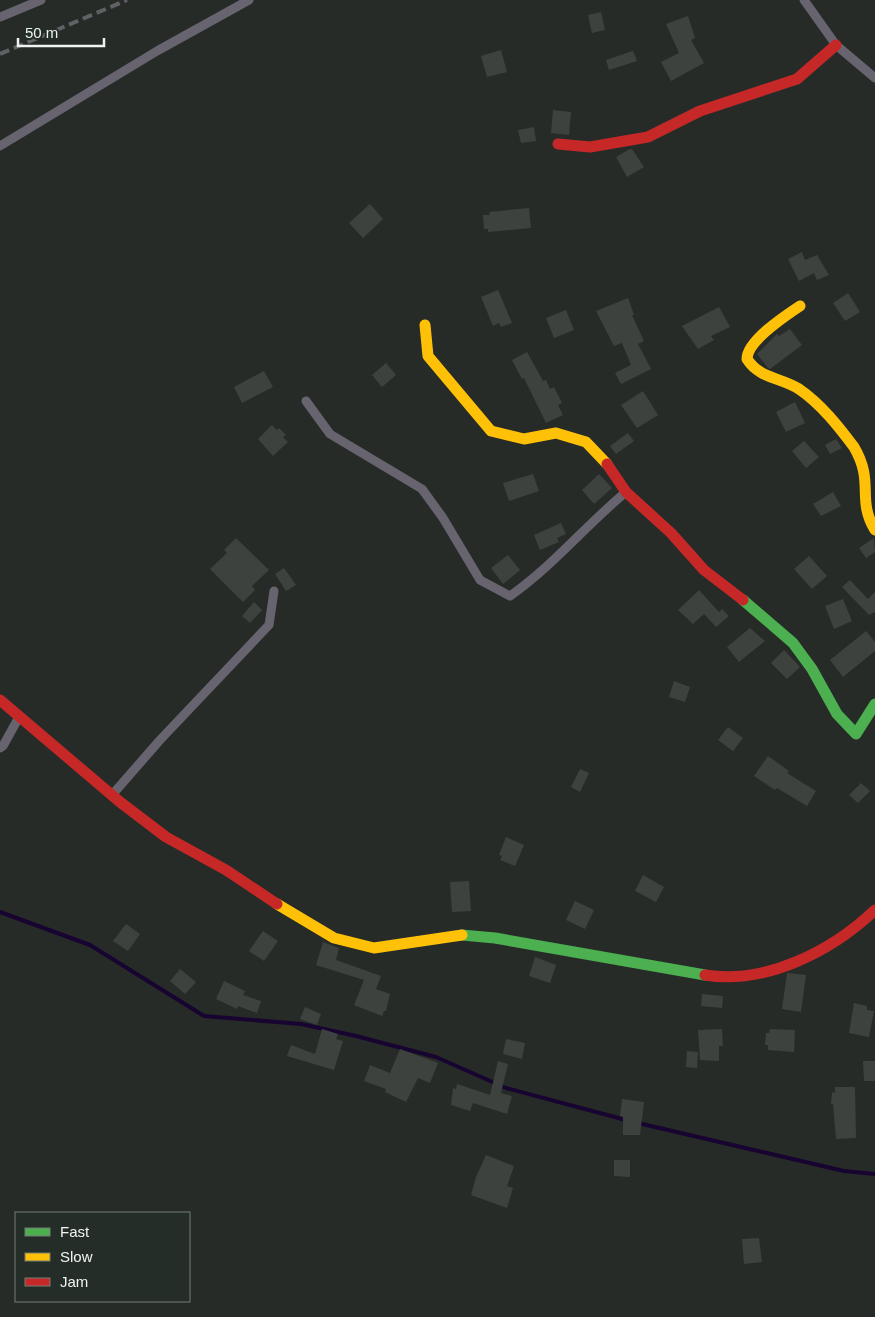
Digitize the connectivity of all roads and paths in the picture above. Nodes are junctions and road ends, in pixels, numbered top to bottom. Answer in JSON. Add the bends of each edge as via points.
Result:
{"nodes":[{"id":1,"x":41,"y":0,"type":"edge"},
{"id":2,"x":249,"y":0,"type":"edge"},
{"id":3,"x":804,"y":0,"type":"edge"},
{"id":4,"x":0,"y":17,"type":"edge"},
{"id":5,"x":836,"y":46,"type":"junction"},
{"id":6,"x":875,"y":78,"type":"edge"},
{"id":7,"x":558,"y":144,"type":"dead end"},
{"id":8,"x":0,"y":146,"type":"edge"},
{"id":9,"x":800,"y":306,"type":"dead end"},
{"id":10,"x":425,"y":324,"type":"dead end"},
{"id":11,"x":306,"y":401,"type":"dead end"},
{"id":12,"x":626,"y":492,"type":"junction"},
{"id":13,"x":875,"y":530,"type":"edge"},
{"id":14,"x":274,"y":591,"type":"dead end"},
{"id":15,"x":0,"y":700,"type":"edge"},
{"id":16,"x":875,"y":704,"type":"edge"},
{"id":17,"x":20,"y":717,"type":"junction"},
{"id":18,"x":0,"y":748,"type":"edge"},
{"id":19,"x":112,"y":795,"type":"junction"},
{"id":20,"x":875,"y":910,"type":"edge"}],
"edges":[{"from":1,"to":4,"type":"street"},
{"from":2,"to":8,"type":"street","via":[[157,51]]},
{"from":3,"to":5,"type":"street"},
{"from":5,"to":6,"type":"street"},
{"from":5,"to":7,"type":"street","via":[[796,78],[700,111],[648,137],[590,147]]},
{"from":9,"to":13,"type":"street","via":[[748,350],[747,359],[758,374],[794,386],[841,430],[866,465],[870,486],[865,504],[867,518]]},
{"from":10,"to":12,"type":"street","via":[[428,356],[491,431],[524,439],[556,433],[586,442],[612,470]]},
{"from":11,"to":12,"type":"street","via":[[330,434],[422,489],[480,580],[510,596],[534,579]]},
{"from":12,"to":16,"type":"street","via":[[671,533],[704,570],[793,643],[837,714],[856,734]]},
{"from":14,"to":19,"type":"street","via":[[269,625]]},
{"from":15,"to":17,"type":"street"},
{"from":17,"to":18,"type":"street"},
{"from":17,"to":19,"type":"street"},
{"from":19,"to":20,"type":"street","via":[[166,837],[226,870],[334,938],[374,948],[463,935],[513,940],[713,976],[757,974],[806,958],[856,928]]}]}
